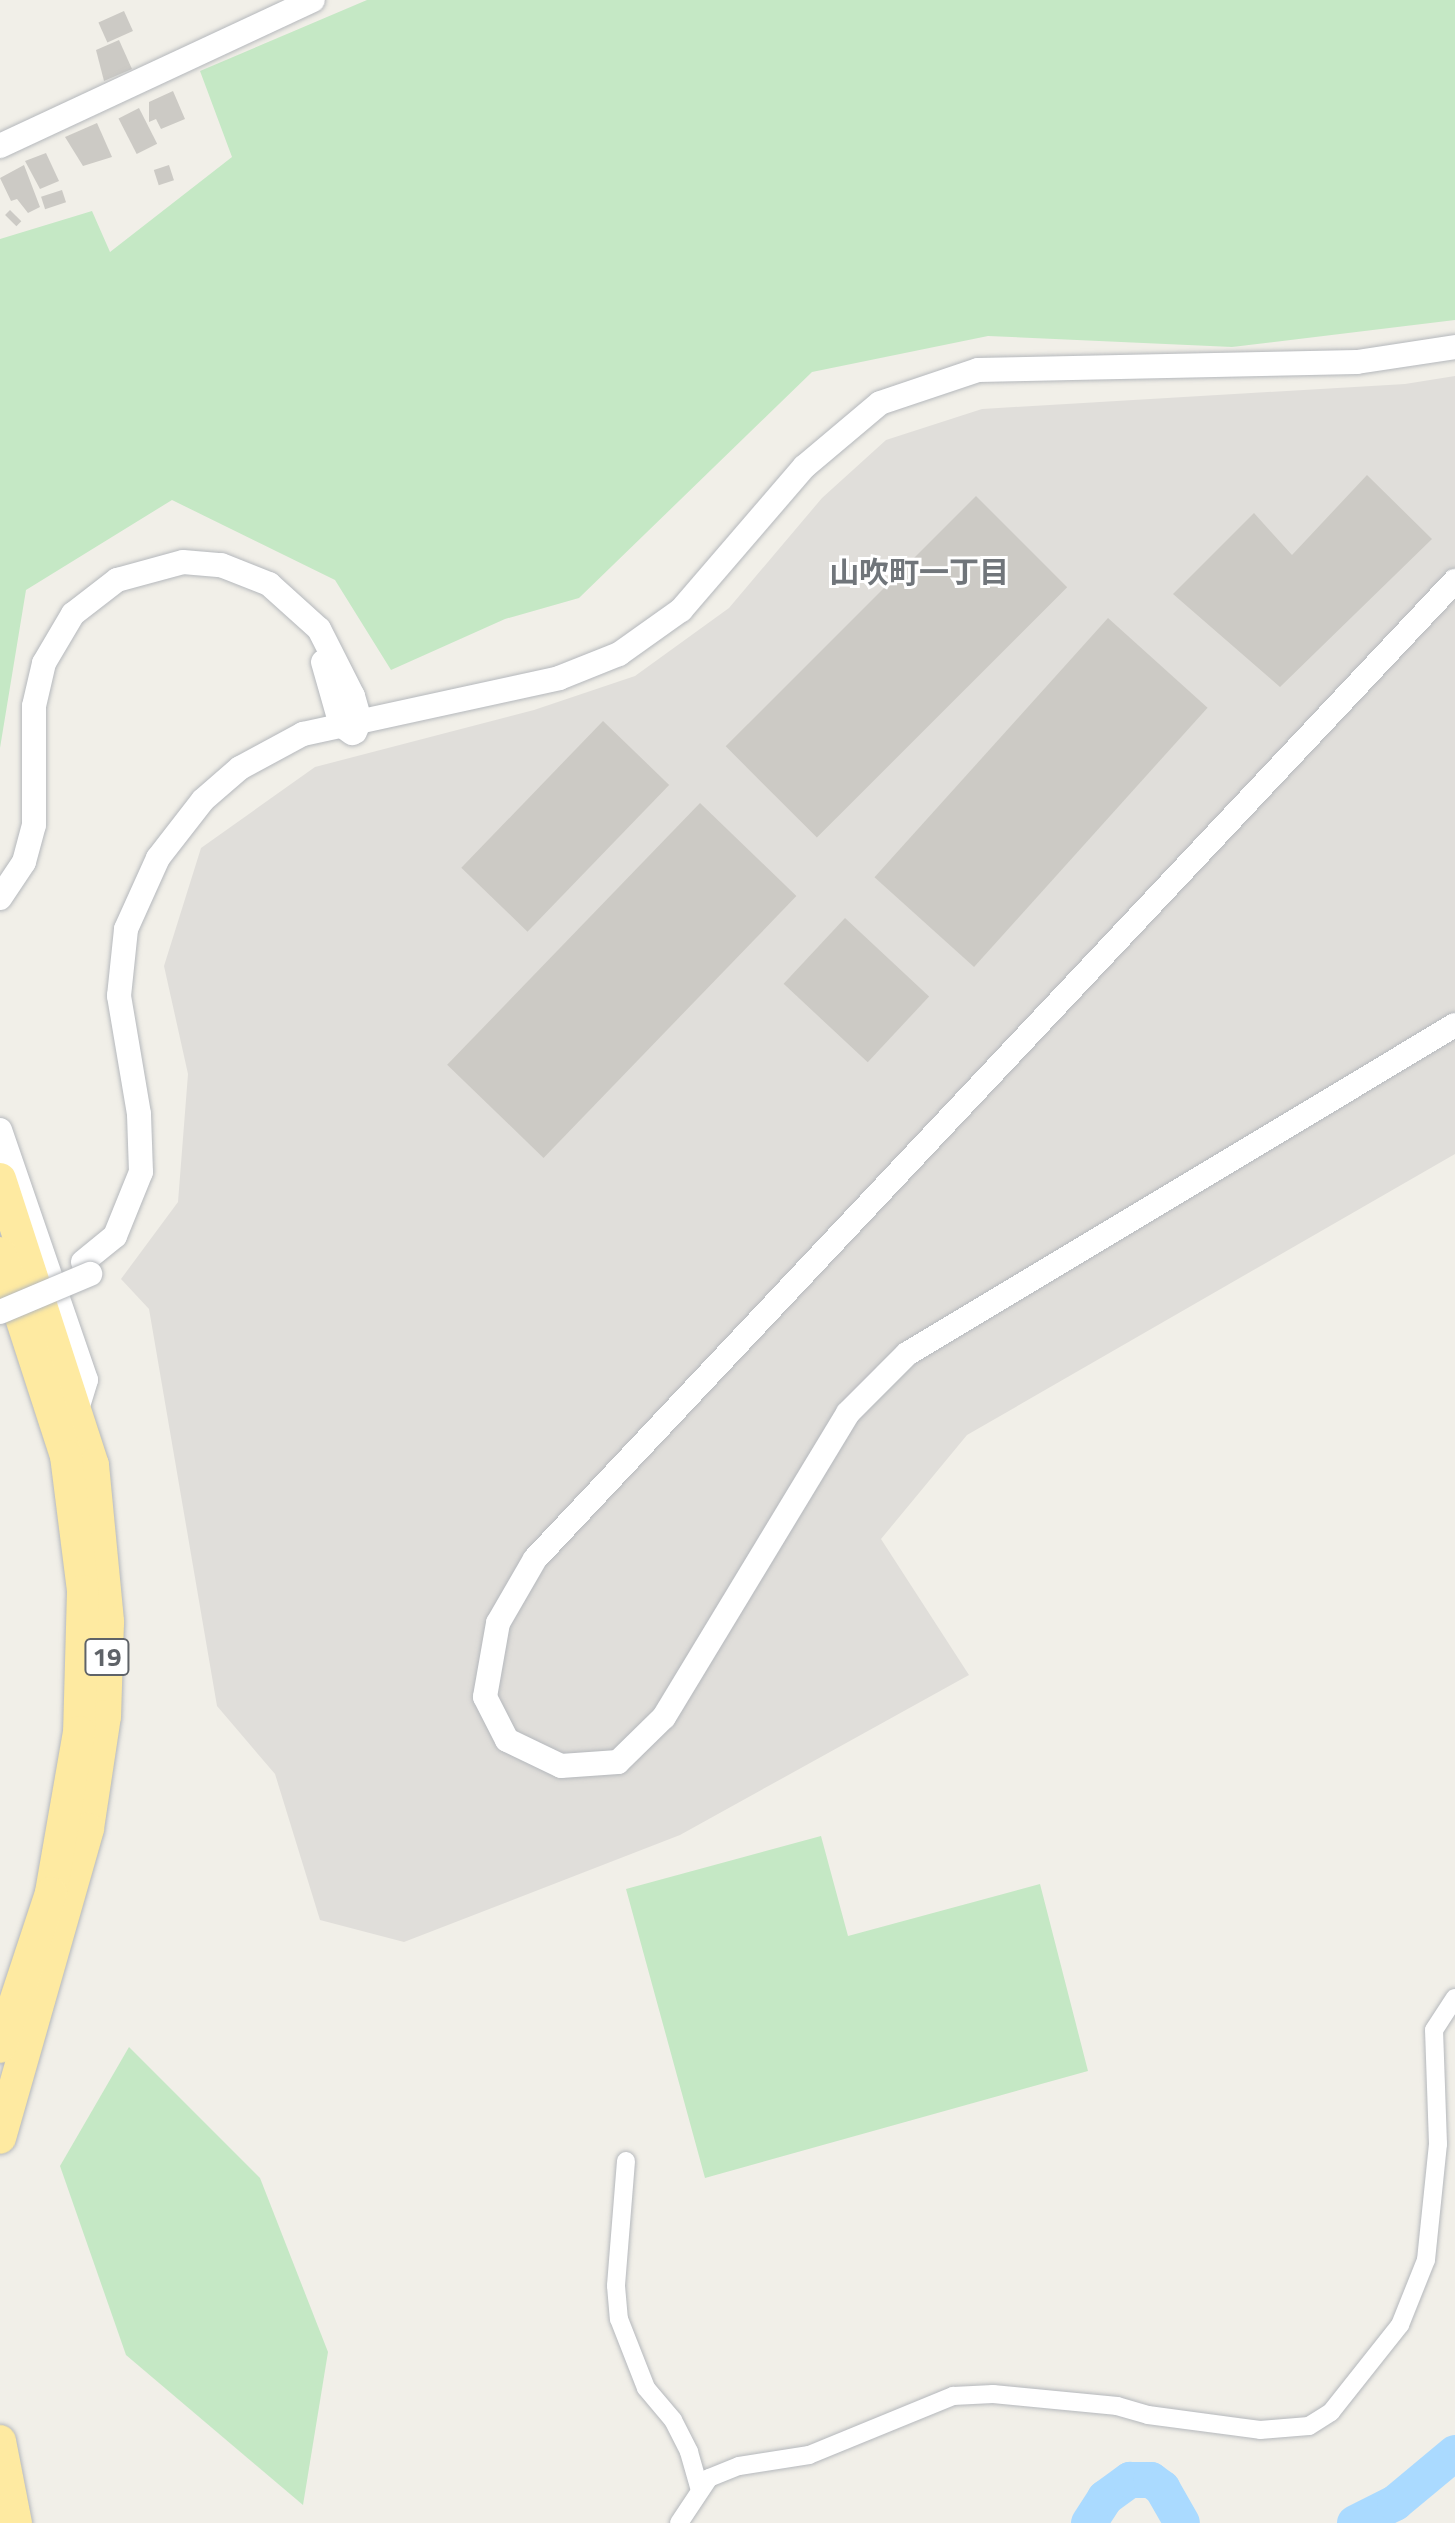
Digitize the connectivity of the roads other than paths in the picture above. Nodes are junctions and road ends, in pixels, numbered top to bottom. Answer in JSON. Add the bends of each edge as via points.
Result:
{"nodes":[{"id":1,"x":313,"y":0,"type":"edge"},
{"id":2,"x":0,"y":146,"type":"edge"},
{"id":3,"x":1455,"y":347,"type":"edge"},
{"id":4,"x":1455,"y":581,"type":"edge"},
{"id":5,"x":352,"y":726,"type":"junction"},
{"id":6,"x":0,"y":898,"type":"edge"},
{"id":7,"x":0,"y":916,"type":"edge"},
{"id":8,"x":1455,"y":1025,"type":"edge"},
{"id":9,"x":0,"y":1130,"type":"edge"},
{"id":10,"x":0,"y":1179,"type":"edge"},
{"id":11,"x":0,"y":1253,"type":"edge"},
{"id":12,"x":87,"y":1268,"type":"junction"},
{"id":13,"x":0,"y":1297,"type":"edge"},
{"id":14,"x":0,"y":1312,"type":"edge"},
{"id":15,"x":78,"y":1406,"type":"junction"},
{"id":16,"x":1455,"y":1998,"type":"edge"},
{"id":17,"x":0,"y":2047,"type":"edge"},
{"id":18,"x":0,"y":2138,"type":"edge"},
{"id":19,"x":626,"y":2161,"type":"dead end"},
{"id":20,"x":0,"y":2441,"type":"edge"},
{"id":21,"x":700,"y":2490,"type":"junction"},
{"id":22,"x":16,"y":2523,"type":"edge"},
{"id":23,"x":679,"y":2523,"type":"edge"}],
"edges":[{"from":1,"to":2,"type":"street"},
{"from":3,"to":5,"type":"street","via":[[1342,363],[978,370],[880,403],[804,467],[681,610],[619,654],[559,678],[440,706],[433,714]]},
{"from":4,"to":8,"type":"street","via":[[535,1559],[498,1623],[485,1697],[507,1740],[561,1766],[618,1762],[664,1717],[848,1413],[907,1354]]},
{"from":5,"to":6,"type":"street","via":[[319,629],[269,584],[221,565],[183,562],[117,580],[73,614],[44,663],[34,706],[34,825],[24,862]]},
{"from":5,"to":7,"type":"street","via":[[308,636],[262,593],[203,575],[163,576],[121,591],[81,623],[54,667],[45,707],[47,827],[35,868]]},
{"from":5,"to":12,"type":"street","via":[[303,734],[240,768],[203,800],[146,880],[126,929],[119,996],[139,1114],[141,1172],[115,1236]]},
{"from":9,"to":15,"type":"street","via":[[86,1380]]},
{"from":10,"to":15,"type":"highway","number":"19"},
{"from":11,"to":17,"type":"highway","number":"19","via":[[66,1456],[83,1591],[79,1732],[51,1893]]},
{"from":12,"to":13,"type":"street"},
{"from":12,"to":14,"type":"street","bridge":true},
{"from":15,"to":18,"type":"highway","number":"19","via":[[103,1528],[105,1716],[88,1829]]},
{"from":16,"to":21,"type":"street","via":[[1434,2030],[1438,2144],[1419,2282],[1400,2325],[1331,2412],[1309,2426],[1260,2430],[1117,2406],[993,2394],[953,2396],[809,2455],[739,2466],[709,2478]]},
{"from":19,"to":21,"type":"street","via":[[616,2286],[619,2319],[646,2388],[673,2420],[689,2452]]},
{"from":20,"to":22,"type":"highway"},
{"from":21,"to":23,"type":"street"}]}
